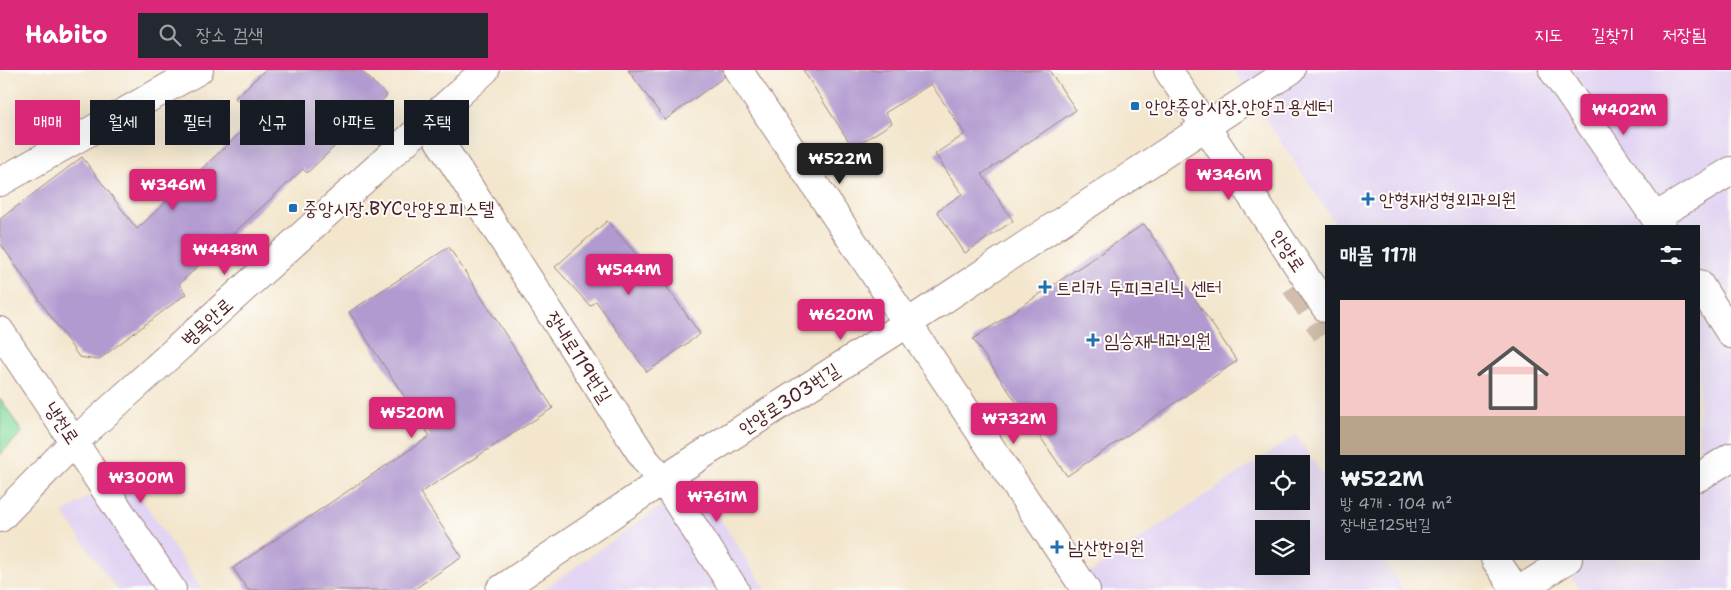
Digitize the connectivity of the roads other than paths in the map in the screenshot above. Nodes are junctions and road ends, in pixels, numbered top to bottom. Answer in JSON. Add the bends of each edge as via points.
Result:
{"nodes":[{"id":1,"x":199,"y":70,"type":"edge"},
{"id":2,"x":484,"y":70,"type":"edge"},
{"id":3,"x":738,"y":70,"type":"edge"},
{"id":4,"x":1168,"y":70,"type":"edge"},
{"id":5,"x":1291,"y":70,"type":"edge"},
{"id":6,"x":1552,"y":70,"type":"edge"},
{"id":7,"x":451,"y":100,"type":"edge"},
{"id":8,"x":1204,"y":127,"type":"junction"},
{"id":9,"x":404,"y":143,"type":"edge"},
{"id":10,"x":442,"y":145,"type":"edge"},
{"id":11,"x":1731,"y":171,"type":"edge"},
{"id":12,"x":0,"y":182,"type":"edge"},
{"id":13,"x":1658,"y":222,"type":"edge"},
{"id":14,"x":1700,"y":286,"type":"edge"},
{"id":15,"x":1325,"y":307,"type":"edge"},
{"id":16,"x":908,"y":323,"type":"junction"},
{"id":17,"x":0,"y":331,"type":"edge"},
{"id":18,"x":1731,"y":334,"type":"edge"},
{"id":19,"x":74,"y":442,"type":"junction"},
{"id":20,"x":1731,"y":457,"type":"edge"},
{"id":21,"x":1700,"y":476,"type":"edge"},
{"id":22,"x":662,"y":480,"type":"junction"},
{"id":23,"x":0,"y":518,"type":"edge"},
{"id":24,"x":1496,"y":560,"type":"edge"},
{"id":25,"x":1566,"y":560,"type":"edge"},
{"id":26,"x":172,"y":590,"type":"edge"},
{"id":27,"x":500,"y":590,"type":"edge"},
{"id":28,"x":735,"y":590,"type":"edge"},
{"id":29,"x":1086,"y":590,"type":"edge"},
{"id":30,"x":1518,"y":590,"type":"edge"}],
"edges":[{"from":1,"to":12,"type":"street"},
{"from":2,"to":7,"type":"street","name":"병목안로"},
{"from":3,"to":16,"type":"street"},
{"from":4,"to":8,"type":"street","name":"안양로"},
{"from":5,"to":8,"type":"street","name":"안양로303번길"},
{"from":6,"to":13,"type":"street"},
{"from":8,"to":15,"type":"street","name":"안양로"},
{"from":8,"to":16,"type":"street","name":"안양로303번길"},
{"from":9,"to":19,"type":"street","name":"병목안로"},
{"from":10,"to":22,"type":"street","name":"장내로119번길","via":[[646,461]]},
{"from":11,"to":13,"type":"street"},
{"from":14,"to":18,"type":"street"},
{"from":16,"to":22,"type":"street","name":"안양로303번길"},
{"from":16,"to":29,"type":"street"},
{"from":17,"to":19,"type":"street","name":"냉천로"},
{"from":19,"to":23,"type":"street","name":"병목안로"},
{"from":19,"to":26,"type":"street","name":"냉천로"},
{"from":20,"to":21,"type":"street"},
{"from":22,"to":27,"type":"street","name":"안양로303번길"},
{"from":22,"to":28,"type":"street","name":"장내로119번길"},
{"from":24,"to":30,"type":"street"},
{"from":25,"to":30,"type":"street"}]}
